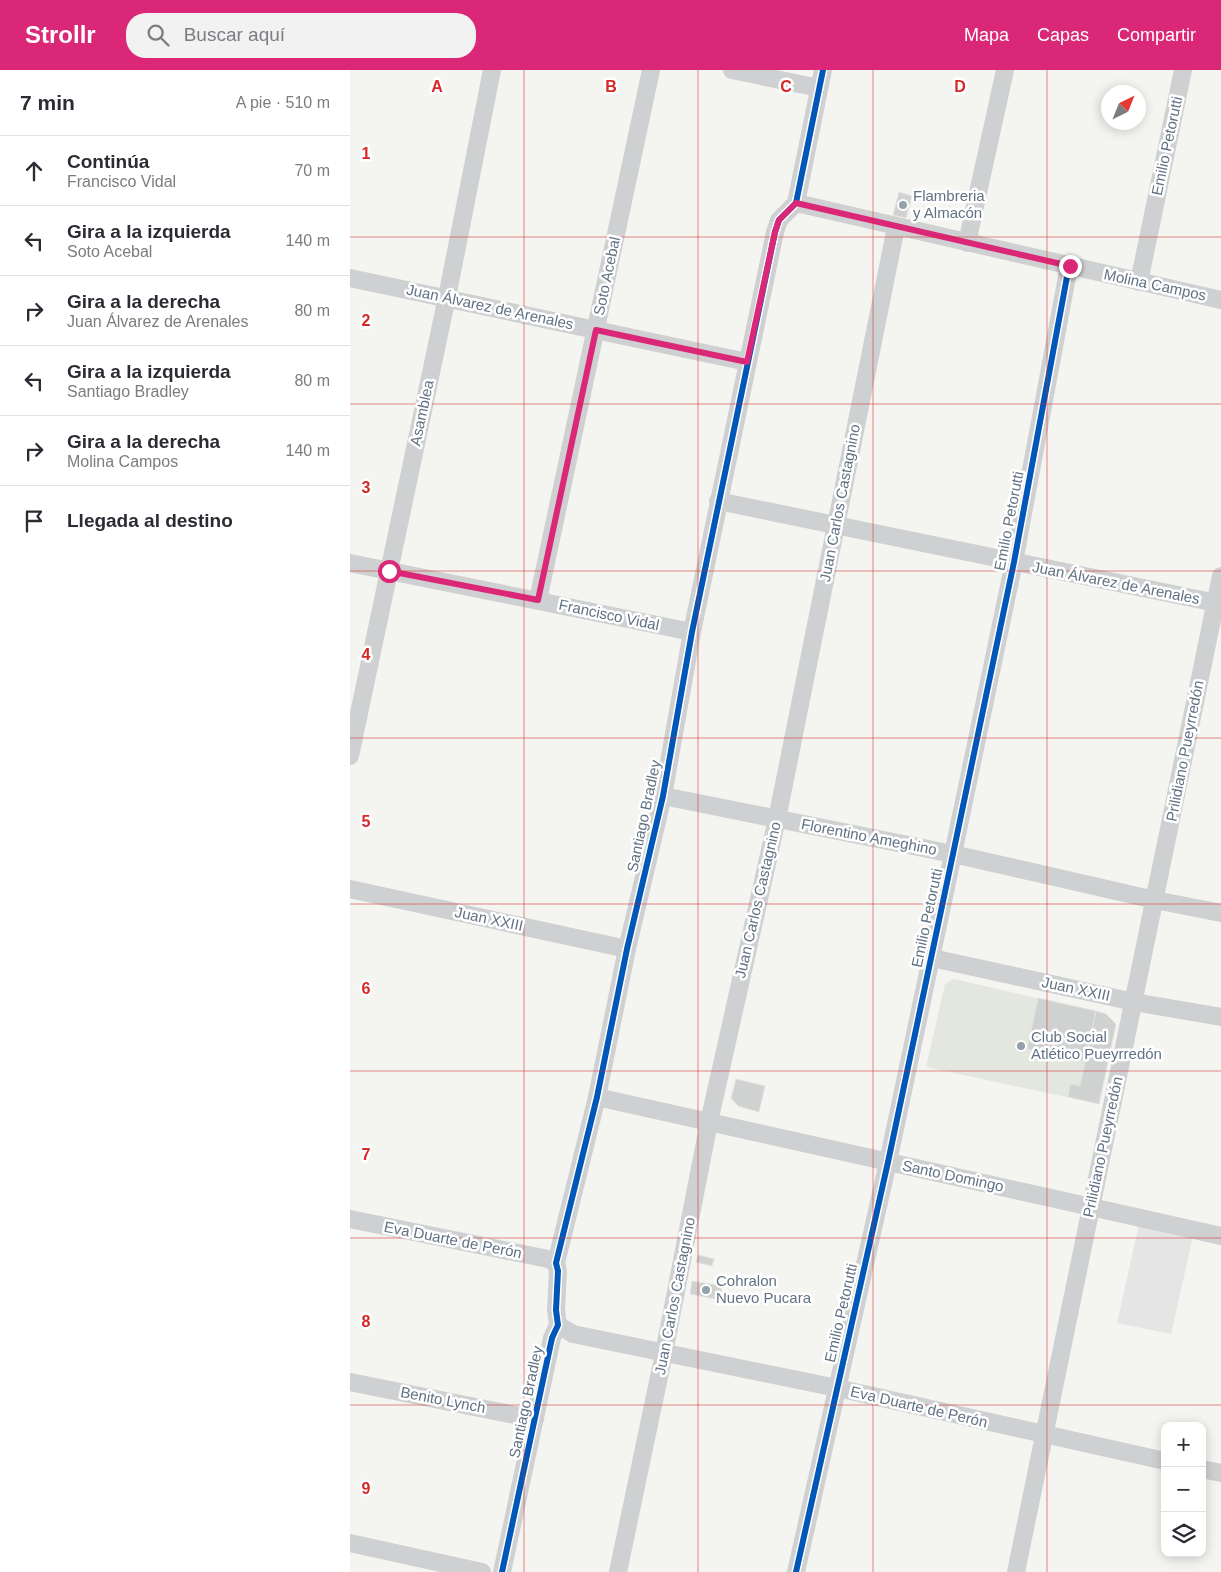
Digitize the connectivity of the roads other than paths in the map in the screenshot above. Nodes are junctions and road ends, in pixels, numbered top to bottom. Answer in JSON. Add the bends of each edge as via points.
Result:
{"nodes":[{"id":1,"x":492,"y":70,"type":"edge"},
{"id":2,"x":651,"y":70,"type":"edge"},
{"id":3,"x":732,"y":70,"type":"edge"},
{"id":4,"x":823,"y":70,"type":"edge"},
{"id":5,"x":1005,"y":70,"type":"edge"},
{"id":6,"x":1183,"y":70,"type":"edge"},
{"id":7,"x":819,"y":88,"type":"junction"},
{"id":8,"x":796,"y":203,"type":"junction"},
{"id":9,"x":896,"y":226,"type":"junction"},
{"id":10,"x":967,"y":243,"type":"junction"},
{"id":11,"x":1070,"y":266,"type":"junction"},
{"id":12,"x":350,"y":278,"type":"edge"},
{"id":13,"x":1139,"y":282,"type":"junction"},
{"id":14,"x":446,"y":298,"type":"junction"},
{"id":15,"x":1221,"y":300,"type":"edge"},
{"id":16,"x":596,"y":330,"type":"junction"},
{"id":17,"x":747,"y":362,"type":"junction"},
{"id":18,"x":718,"y":501,"type":"junction"},
{"id":19,"x":836,"y":524,"type":"junction"},
{"id":20,"x":1014,"y":562,"type":"junction"},
{"id":21,"x":350,"y":563,"type":"edge"},
{"id":22,"x":389,"y":571,"type":"junction"},
{"id":23,"x":1221,"y":576,"type":"edge"},
{"id":24,"x":538,"y":600,"type":"junction"},
{"id":25,"x":1218,"y":603,"type":"edge"},
{"id":26,"x":692,"y":632,"type":"junction"},
{"id":27,"x":350,"y":756,"type":"edge"},
{"id":28,"x":662,"y":796,"type":"junction"},
{"id":29,"x":776,"y":819,"type":"junction"},
{"id":30,"x":953,"y":854,"type":"junction"},
{"id":31,"x":350,"y":889,"type":"edge"},
{"id":32,"x":1155,"y":900,"type":"junction"},
{"id":33,"x":1221,"y":912,"type":"edge"},
{"id":34,"x":627,"y":950,"type":"junction"},
{"id":35,"x":932,"y":958,"type":"junction"},
{"id":36,"x":1134,"y":1002,"type":"junction"},
{"id":37,"x":1221,"y":1017,"type":"edge"},
{"id":38,"x":597,"y":1097,"type":"junction"},
{"id":39,"x":708,"y":1122,"type":"junction"},
{"id":40,"x":888,"y":1162,"type":"junction"},
{"id":41,"x":1091,"y":1207,"type":"junction"},
{"id":42,"x":350,"y":1219,"type":"edge"},
{"id":43,"x":1221,"y":1236,"type":"edge"},
{"id":44,"x":556,"y":1263,"type":"junction"},
{"id":45,"x":558,"y":1325,"type":"junction"},
{"id":46,"x":664,"y":1353,"type":"junction"},
{"id":47,"x":350,"y":1382,"type":"edge"},
{"id":48,"x":837,"y":1388,"type":"junction"},
{"id":49,"x":535,"y":1419,"type":"junction"},
{"id":50,"x":1045,"y":1435,"type":"junction"},
{"id":51,"x":1161,"y":1460,"type":"edge"},
{"id":52,"x":1206,"y":1470,"type":"edge"},
{"id":53,"x":1221,"y":1473,"type":"edge"},
{"id":54,"x":350,"y":1543,"type":"edge"},
{"id":55,"x":482,"y":1572,"type":"edge"},
{"id":56,"x":502,"y":1572,"type":"edge"},
{"id":57,"x":618,"y":1572,"type":"edge"},
{"id":58,"x":796,"y":1572,"type":"edge"},
{"id":59,"x":1016,"y":1572,"type":"edge"}],
"edges":[{"from":1,"to":14,"type":"street","name":"Asamblea"},
{"from":2,"to":16,"type":"street","name":"Soto Acebal"},
{"from":3,"to":7,"type":"street"},
{"from":4,"to":7,"type":"street"},
{"from":5,"to":10,"type":"street"},
{"from":6,"to":13,"type":"street","name":"Emilio Petorutti"},
{"from":7,"to":8,"type":"street"},
{"from":8,"to":9,"type":"street","name":"Molina Campos"},
{"from":8,"to":17,"type":"street","name":"Santiago Bradley","via":[[779,220],[775,232]]},
{"from":9,"to":10,"type":"street","name":"Molina Campos"},
{"from":9,"to":19,"type":"street","name":"Juan Carlos Castagnino"},
{"from":10,"to":11,"type":"street","name":"Molina Campos"},
{"from":11,"to":13,"type":"street","name":"Molina Campos"},
{"from":11,"to":20,"type":"street","name":"Emilio Petorutti"},
{"from":12,"to":14,"type":"street","name":"Juan Álvarez de Arenales"},
{"from":13,"to":15,"type":"street","name":"Molina Campos"},
{"from":14,"to":16,"type":"street","name":"Juan Álvarez de Arenales"},
{"from":14,"to":22,"type":"street","name":"Asamblea"},
{"from":16,"to":17,"type":"street","name":"Juan Álvarez de Arenales"},
{"from":16,"to":24,"type":"street","name":"Soto Acebal"},
{"from":17,"to":18,"type":"street","name":"Santiago Bradley"},
{"from":18,"to":19,"type":"street","name":"Juan Álvarez de Arenales"},
{"from":18,"to":26,"type":"street","name":"Santiago Bradley"},
{"from":19,"to":20,"type":"street","name":"Juan Álvarez de Arenales"},
{"from":19,"to":29,"type":"street","name":"Juan Carlos Castagnino"},
{"from":20,"to":25,"type":"street","name":"Juan Álvarez de Arenales"},
{"from":20,"to":30,"type":"street","name":"Emilio Petorutti"},
{"from":21,"to":22,"type":"street","name":"Francisco Vidal"},
{"from":22,"to":24,"type":"street","name":"Francisco Vidal"},
{"from":22,"to":27,"type":"street","name":"Asamblea"},
{"from":23,"to":25,"type":"street","name":"Prilidiano Pueyrredón"},
{"from":24,"to":26,"type":"street","name":"Francisco Vidal"},
{"from":25,"to":32,"type":"street","name":"Prilidiano Pueyrredón"},
{"from":26,"to":28,"type":"street","name":"Santiago Bradley"},
{"from":28,"to":29,"type":"street","name":"Florentino Ameghino"},
{"from":28,"to":34,"type":"street","name":"Santiago Bradley"},
{"from":29,"to":30,"type":"street","name":"Florentino Ameghino"},
{"from":29,"to":39,"type":"street","name":"Juan Carlos Castagnino"},
{"from":30,"to":32,"type":"street","name":"Florentino Ameghino"},
{"from":30,"to":35,"type":"street","name":"Emilio Petorutti"},
{"from":31,"to":34,"type":"street","name":"Juan XXIII"},
{"from":32,"to":33,"type":"street","name":"Florentino Ameghino"},
{"from":32,"to":36,"type":"street","name":"Prilidiano Pueyrredón"},
{"from":34,"to":38,"type":"street","name":"Santiago Bradley"},
{"from":35,"to":36,"type":"street","name":"Juan XXIII"},
{"from":35,"to":40,"type":"street","name":"Emilio Petorutti"},
{"from":36,"to":37,"type":"street","name":"Juan XXIII"},
{"from":36,"to":41,"type":"street","name":"Prilidiano Pueyrredón"},
{"from":38,"to":39,"type":"street","name":"Santo Domingo"},
{"from":38,"to":44,"type":"street","name":"Santiago Bradley"},
{"from":39,"to":40,"type":"street","name":"Santo Domingo"},
{"from":39,"to":46,"type":"street","name":"Juan Carlos Castagnino"},
{"from":40,"to":41,"type":"street","name":"Santo Domingo"},
{"from":40,"to":48,"type":"street","name":"Emilio Petorutti"},
{"from":41,"to":43,"type":"street","name":"Santo Domingo"},
{"from":41,"to":50,"type":"street","name":"Prilidiano Pueyrredón"},
{"from":42,"to":44,"type":"street","name":"Eva Duarte de Perón"},
{"from":44,"to":45,"type":"street","name":"Santiago Bradley"},
{"from":45,"to":46,"type":"street","name":"Eva Duarte de Perón","via":[[573,1334]]},
{"from":45,"to":49,"type":"street","name":"Santiago Bradley","via":[[552,1338]]},
{"from":46,"to":48,"type":"street","name":"Eva Duarte de Perón"},
{"from":46,"to":57,"type":"street","name":"Juan Carlos Castagnino"},
{"from":47,"to":49,"type":"street","name":"Benito Lynch"},
{"from":48,"to":50,"type":"street","name":"Eva Duarte de Perón"},
{"from":48,"to":58,"type":"street","name":"Emilio Petorutti"},
{"from":49,"to":56,"type":"street","name":"Santiago Bradley"},
{"from":50,"to":51,"type":"street","name":"Eva Duarte de Perón"},
{"from":50,"to":59,"type":"street","name":"Prilidiano Pueyrredón"},
{"from":52,"to":53,"type":"street"},
{"from":54,"to":55,"type":"street"}]}
